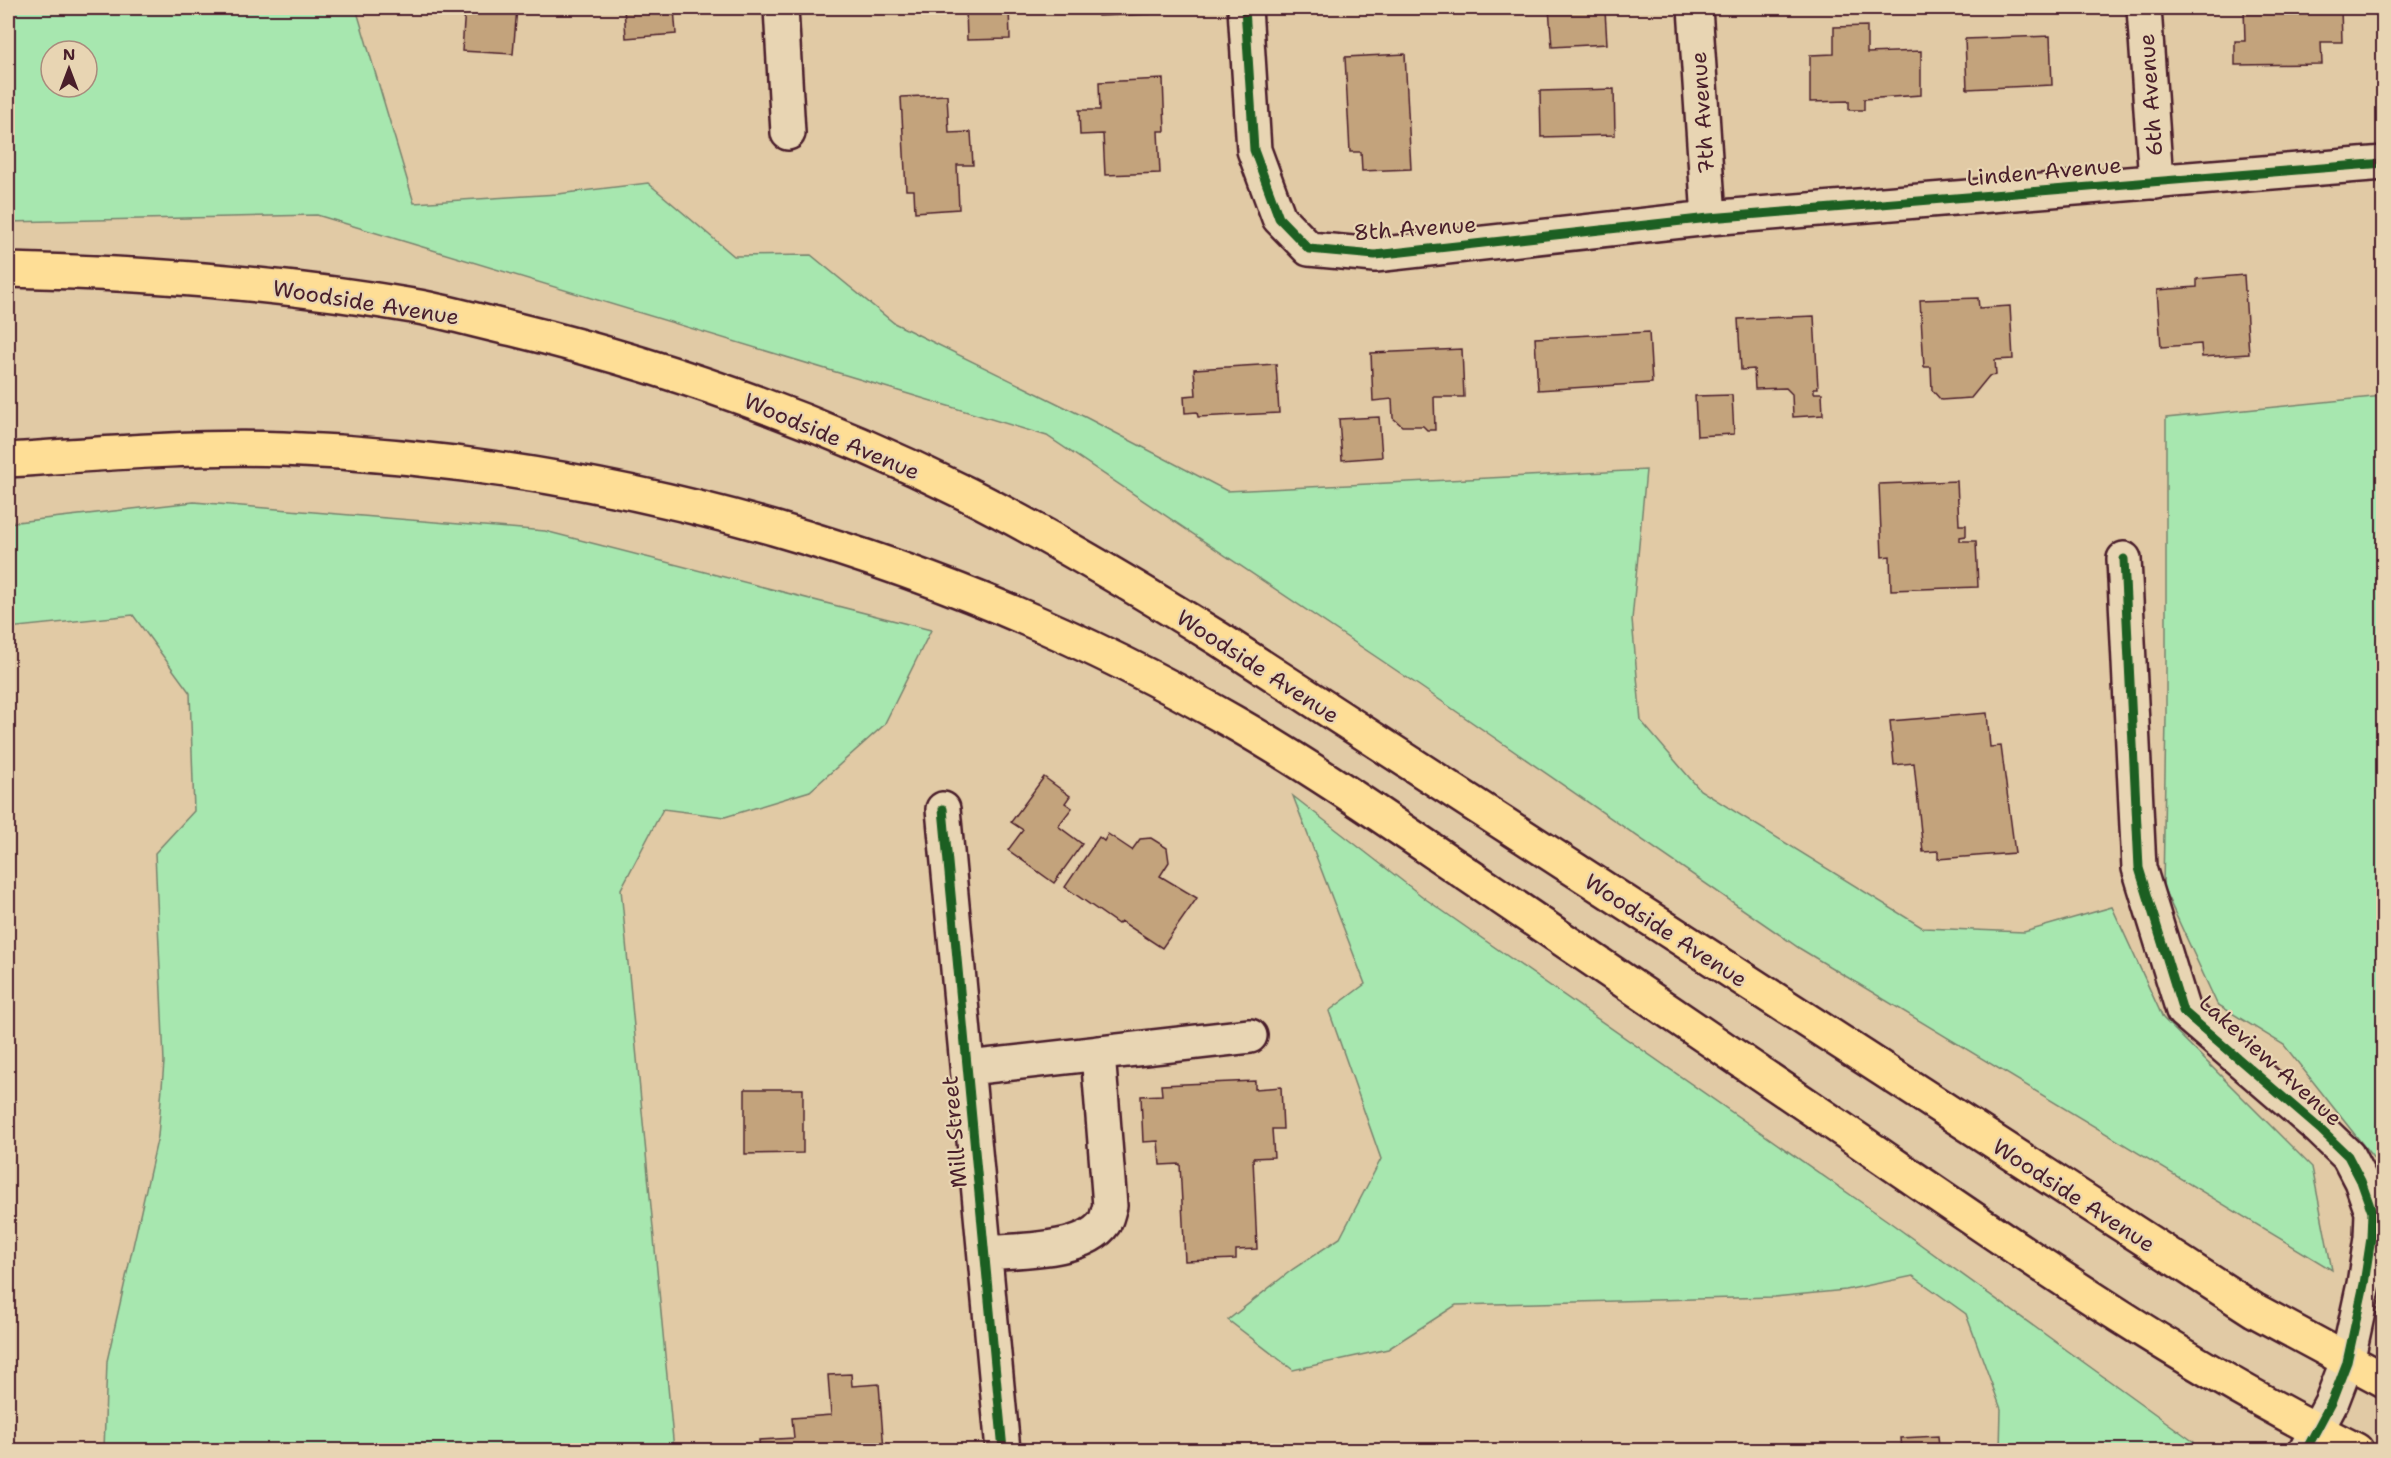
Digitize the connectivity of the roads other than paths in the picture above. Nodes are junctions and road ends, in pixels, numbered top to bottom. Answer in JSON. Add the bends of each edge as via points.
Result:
{"nodes":[{"id":1,"x":781,"y":8,"type":"edge"},
{"id":2,"x":1245,"y":8,"type":"edge"},
{"id":3,"x":1695,"y":8,"type":"edge"},
{"id":4,"x":2144,"y":8,"type":"edge"},
{"id":5,"x":788,"y":133,"type":"dead end"},
{"id":6,"x":2384,"y":163,"type":"edge"},
{"id":7,"x":2156,"y":182,"type":"junction"},
{"id":8,"x":1708,"y":218,"type":"junction"},
{"id":9,"x":8,"y":270,"type":"edge"},
{"id":10,"x":8,"y":460,"type":"edge"},
{"id":11,"x":2124,"y":560,"type":"dead end"},
{"id":12,"x":944,"y":809,"type":"dead end"},
{"id":13,"x":1250,"y":1036,"type":"dead end"},
{"id":14,"x":1098,"y":1053,"type":"junction"},
{"id":15,"x":968,"y":1068,"type":"junction"},
{"id":16,"x":985,"y":1253,"type":"junction"},
{"id":17,"x":2347,"y":1362,"type":"junction"},
{"id":18,"x":2384,"y":1380,"type":"edge"},
{"id":19,"x":2311,"y":1441,"type":"edge"},
{"id":20,"x":1003,"y":1450,"type":"edge"},
{"id":21,"x":2356,"y":1450,"type":"edge"}],
"edges":[{"from":1,"to":5,"type":"street"},
{"from":2,"to":8,"type":"street","name":"8th Avenue","via":[[1254,150],[1279,218],[1309,249],[1375,255]]},
{"from":3,"to":8,"type":"street","name":"7th Avenue"},
{"from":4,"to":7,"type":"street","name":"6th Avenue"},
{"from":6,"to":7,"type":"street","name":"Linden Avenue"},
{"from":7,"to":8,"type":"street","name":"Linden Avenue"},
{"from":9,"to":17,"type":"main road","name":"Woodside Avenue","via":[[128,272],[252,284],[432,310],[565,342],[701,382],[835,434],[967,494],[1094,562],[1219,639],[2254,1310]]},
{"from":10,"to":19,"type":"main road","via":[[140,451],[282,449],[422,460],[567,479],[705,510],[840,548],[969,594],[1108,656],[1243,728],[1351,796],[2024,1253]]},
{"from":11,"to":17,"type":"street","name":"Lakeview Avenue","via":[[2139,868],[2182,1011],[2320,1129],[2348,1156],[2361,1181],[2372,1212],[2372,1238]]},
{"from":12,"to":15,"type":"street","name":"Mill Street"},
{"from":13,"to":14,"type":"street"},
{"from":14,"to":15,"type":"street"},
{"from":14,"to":16,"type":"street","via":[[1110,1206],[1104,1224],[1087,1238],[1070,1244]]},
{"from":15,"to":16,"type":"street","name":"Mill Street"},
{"from":16,"to":20,"type":"street","name":"Mill Street"},
{"from":17,"to":18,"type":"main road","name":"Woodside Avenue"},
{"from":17,"to":19,"type":"street","name":"Lakeview Avenue"},
{"from":19,"to":21,"type":"main road"}]}
